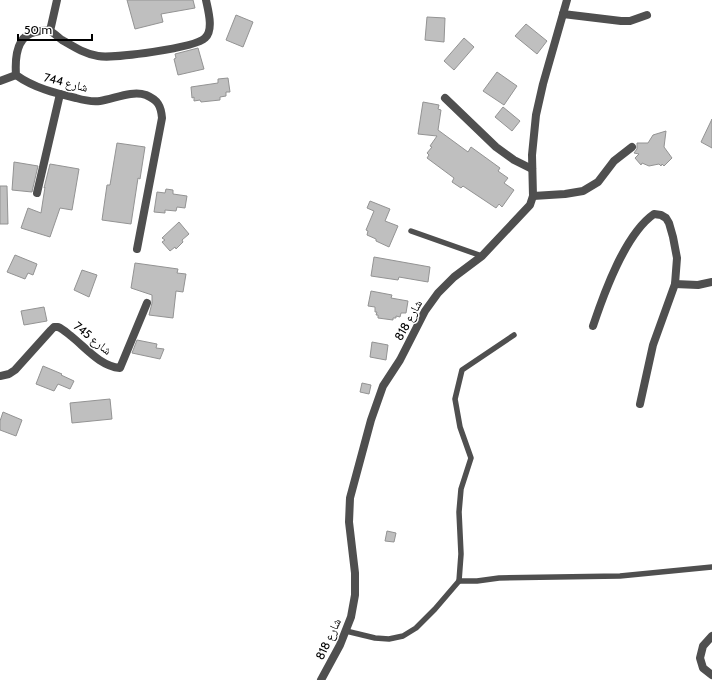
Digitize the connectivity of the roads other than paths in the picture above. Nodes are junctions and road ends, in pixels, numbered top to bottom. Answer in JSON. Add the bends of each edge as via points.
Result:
{"nodes":[{"id":1,"x":57,"y":0,"type":"edge"},
{"id":2,"x":206,"y":0,"type":"edge"},
{"id":3,"x":567,"y":0,"type":"edge"},
{"id":4,"x":563,"y":14,"type":"junction"},
{"id":5,"x":647,"y":15,"type":"dead end"},
{"id":6,"x":50,"y":31,"type":"junction"},
{"id":7,"x":16,"y":75,"type":"junction"},
{"id":8,"x":0,"y":81,"type":"edge"},
{"id":9,"x":60,"y":94,"type":"junction"},
{"id":10,"x":445,"y":98,"type":"dead end"},
{"id":11,"x":632,"y":147,"type":"dead end"},
{"id":12,"x":532,"y":170,"type":"junction"},
{"id":13,"x":37,"y":193,"type":"dead end"},
{"id":14,"x":533,"y":196,"type":"junction"},
{"id":15,"x":411,"y":232,"type":"dead end"},
{"id":16,"x":137,"y":249,"type":"dead end"},
{"id":17,"x":482,"y":256,"type":"junction"},
{"id":18,"x":712,"y":282,"type":"edge"},
{"id":19,"x":675,"y":284,"type":"junction"},
{"id":20,"x":147,"y":303,"type":"dead end"},
{"id":21,"x":593,"y":326,"type":"dead end"},
{"id":22,"x":514,"y":335,"type":"dead end"},
{"id":23,"x":0,"y":376,"type":"edge"},
{"id":24,"x":640,"y":404,"type":"dead end"},
{"id":25,"x":712,"y":567,"type":"edge"},
{"id":26,"x":459,"y":581,"type":"junction"},
{"id":27,"x":346,"y":631,"type":"junction"},
{"id":28,"x":712,"y":636,"type":"edge"},
{"id":29,"x":712,"y":674,"type":"edge"},
{"id":30,"x":321,"y":680,"type":"edge"}],
"edges":[{"from":1,"to":6,"type":"street"},
{"from":2,"to":6,"type":"street","via":[[210,24],[205,38],[197,43],[177,48],[100,57],[75,48]]},
{"from":3,"to":4,"type":"street"},
{"from":4,"to":5,"type":"street","via":[[621,21],[630,21]]},
{"from":4,"to":12,"type":"street","via":[[536,115]]},
{"from":6,"to":7,"type":"street","via":[[32,32],[21,42]]},
{"from":7,"to":8,"type":"street"},
{"from":7,"to":9,"type":"street","name":"شارع 744","via":[[25,82]]},
{"from":9,"to":13,"type":"street"},
{"from":9,"to":16,"type":"street","name":"شارع 744","via":[[99,101],[144,94],[161,108],[162,118]]},
{"from":10,"to":12,"type":"street","via":[[496,147]]},
{"from":11,"to":14,"type":"street","via":[[614,161],[598,182],[583,191]]},
{"from":12,"to":14,"type":"street"},
{"from":14,"to":17,"type":"street","name":"شارع 818","via":[[530,205]]},
{"from":15,"to":17,"type":"lane"},
{"from":17,"to":27,"type":"street","name":"شارع 818","via":[[438,293],[383,386],[377,402],[350,498],[356,573],[352,610]]},
{"from":18,"to":19,"type":"street","via":[[698,285]]},
{"from":19,"to":21,"type":"street","via":[[677,258],[673,237],[666,218],[654,214],[638,230],[625,250],[603,296]]},
{"from":19,"to":24,"type":"street","via":[[653,345]]},
{"from":20,"to":23,"type":"street","name":"شارع 745","via":[[120,368],[100,362],[58,327],[51,330],[15,370]]},
{"from":22,"to":26,"type":"lane","via":[[462,370],[458,384],[455,399],[460,427],[471,458],[460,496]]},
{"from":25,"to":26,"type":"lane","via":[[620,576]]},
{"from":26,"to":27,"type":"lane","via":[[416,628],[402,636],[375,638]]},
{"from":27,"to":30,"type":"street","name":"شارع 818"},
{"from":28,"to":29,"type":"street","via":[[703,646],[700,658],[703,668]]}]}
